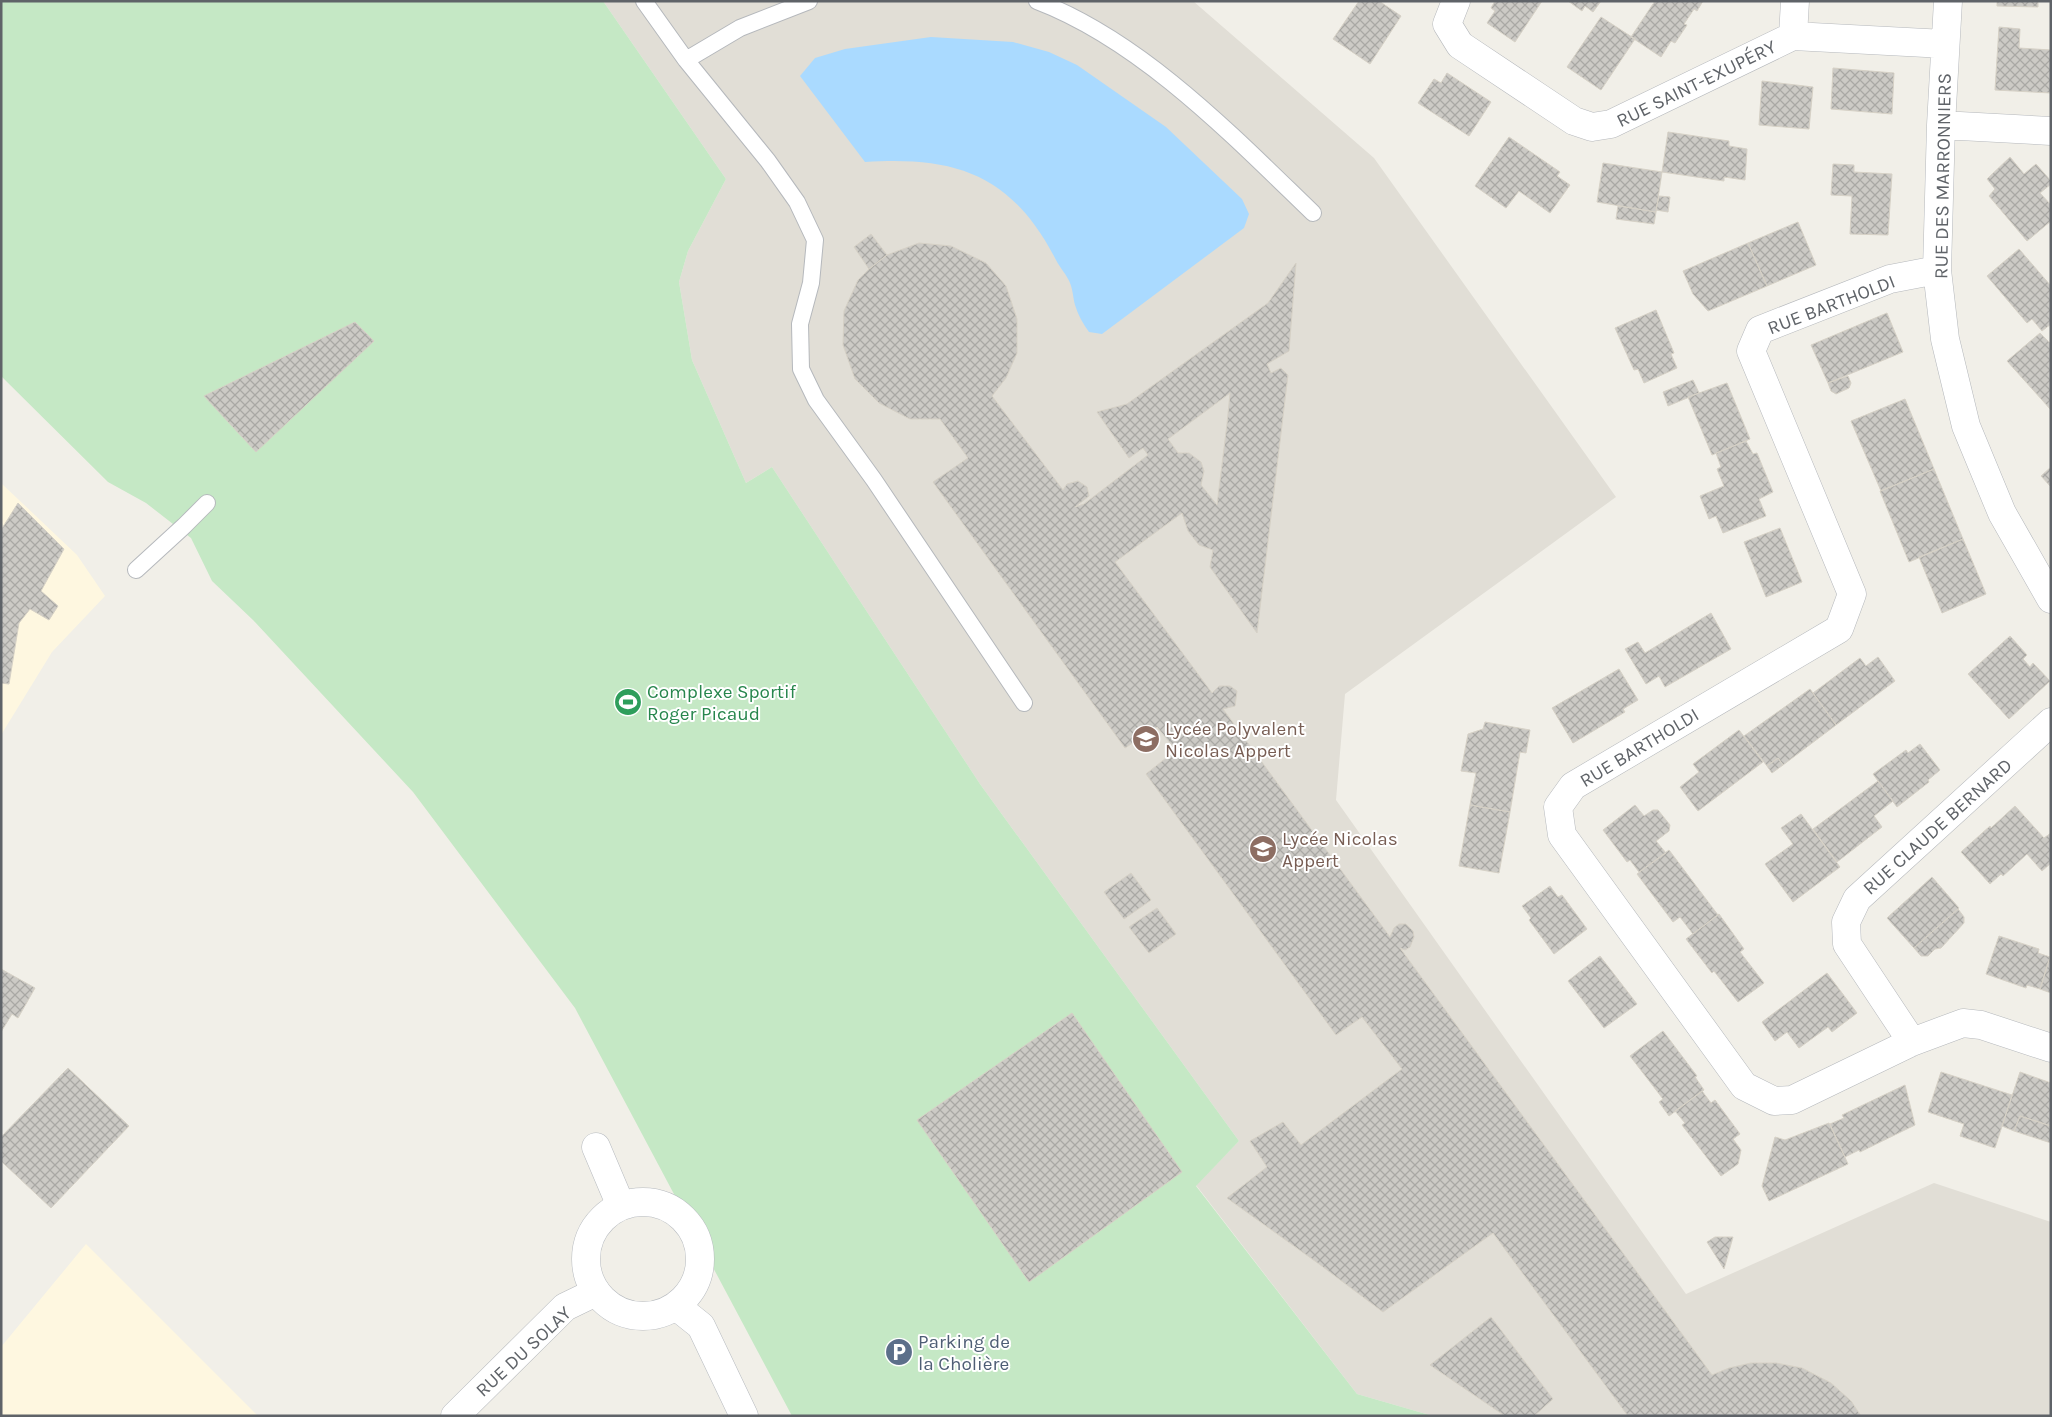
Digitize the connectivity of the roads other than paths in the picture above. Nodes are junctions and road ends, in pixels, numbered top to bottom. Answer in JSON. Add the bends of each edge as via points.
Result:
{"nodes":[{"id":1,"x":644,"y":1,"type":"edge"},
{"id":2,"x":808,"y":1,"type":"edge"},
{"id":3,"x":1037,"y":1,"type":"edge"},
{"id":4,"x":1456,"y":1,"type":"edge"},
{"id":5,"x":1795,"y":1,"type":"edge"},
{"id":6,"x":1948,"y":1,"type":"edge"},
{"id":7,"x":1793,"y":36,"type":"junction"},
{"id":8,"x":1946,"y":44,"type":"junction"},
{"id":9,"x":686,"y":60,"type":"junction"},
{"id":10,"x":1940,"y":126,"type":"junction"},
{"id":11,"x":2051,"y":131,"type":"edge"},
{"id":12,"x":1312,"y":213,"type":"dead end"},
{"id":13,"x":1937,"y":270,"type":"junction"},
{"id":14,"x":207,"y":503,"type":"dead end"},
{"id":15,"x":136,"y":570,"type":"dead end"},
{"id":16,"x":2051,"y":599,"type":"edge"},
{"id":17,"x":1024,"y":703,"type":"dead end"},
{"id":18,"x":2051,"y":722,"type":"edge"},
{"id":19,"x":1912,"y":1042,"type":"junction"},
{"id":20,"x":2051,"y":1048,"type":"edge"},
{"id":21,"x":596,"y":1147,"type":"dead end"},
{"id":22,"x":621,"y":1206,"type":"junction"},
{"id":23,"x":596,"y":1292,"type":"junction"},
{"id":24,"x":676,"y":1306,"type":"junction"},
{"id":25,"x":455,"y":1416,"type":"edge"},
{"id":26,"x":744,"y":1416,"type":"edge"}],
"edges":[{"from":1,"to":9,"type":"lane"},
{"from":2,"to":9,"type":"lane","via":[[740,28]]},
{"from":3,"to":12,"type":"lane","via":[[1063,11],[1111,40],[1172,84],[1239,142]]},
{"from":4,"to":7,"type":"street","name":"RUE SAINT-EXUPÉRY","via":[[1447,24],[1460,45],[1574,121],[1592,127],[1611,124]]},
{"from":5,"to":7,"type":"street","name":"RUE SAINT-EXUPÉRY"},
{"from":6,"to":8,"type":"street","name":"RUE DES MARRONNIERS"},
{"from":7,"to":8,"type":"street","name":"RUE SAINT-EXUPÉRY"},
{"from":8,"to":10,"type":"street","name":"RUE DES MARRONNIERS"},
{"from":9,"to":17,"type":"lane","via":[[788,189],[814,240],[811,283],[800,324],[801,369],[816,400],[874,480]]},
{"from":10,"to":11,"type":"street"},
{"from":10,"to":13,"type":"street","name":"RUE DES MARRONNIERS"},
{"from":13,"to":16,"type":"street","name":"RUE DES MARRONNIERS","via":[[1946,339],[1966,426],[2002,513]]},
{"from":13,"to":19,"type":"street","name":"RUE BARTHOLDI","via":[[1890,279],[1760,330],[1751,351],[1852,594],[1839,628],[1573,786],[1558,807],[1562,835],[1744,1086],[1774,1101],[1792,1100]]},
{"from":14,"to":15,"type":"lane"},
{"from":18,"to":19,"type":"street","name":"RUE CLAUDE BERNARD","via":[[1857,899],[1846,922],[1848,944]]},
{"from":19,"to":20,"type":"street","name":"RUE BARTHOLDI","via":[[1963,1023],[1981,1025]]},
{"from":21,"to":22,"type":"street"},
{"from":22,"to":23,"type":"street","via":[[598,1223],[587,1247],[586,1267]]},
{"from":22,"to":24,"type":"street","via":[[652,1202],[678,1214],[693,1232],[700,1252],[698,1276],[690,1293]]},
{"from":23,"to":24,"type":"street","via":[[612,1308],[630,1316],[651,1316]]},
{"from":23,"to":25,"type":"street","name":"RUE DU SOLAY","via":[[565,1307]]},
{"from":24,"to":26,"type":"street","via":[[701,1326]]}]}
